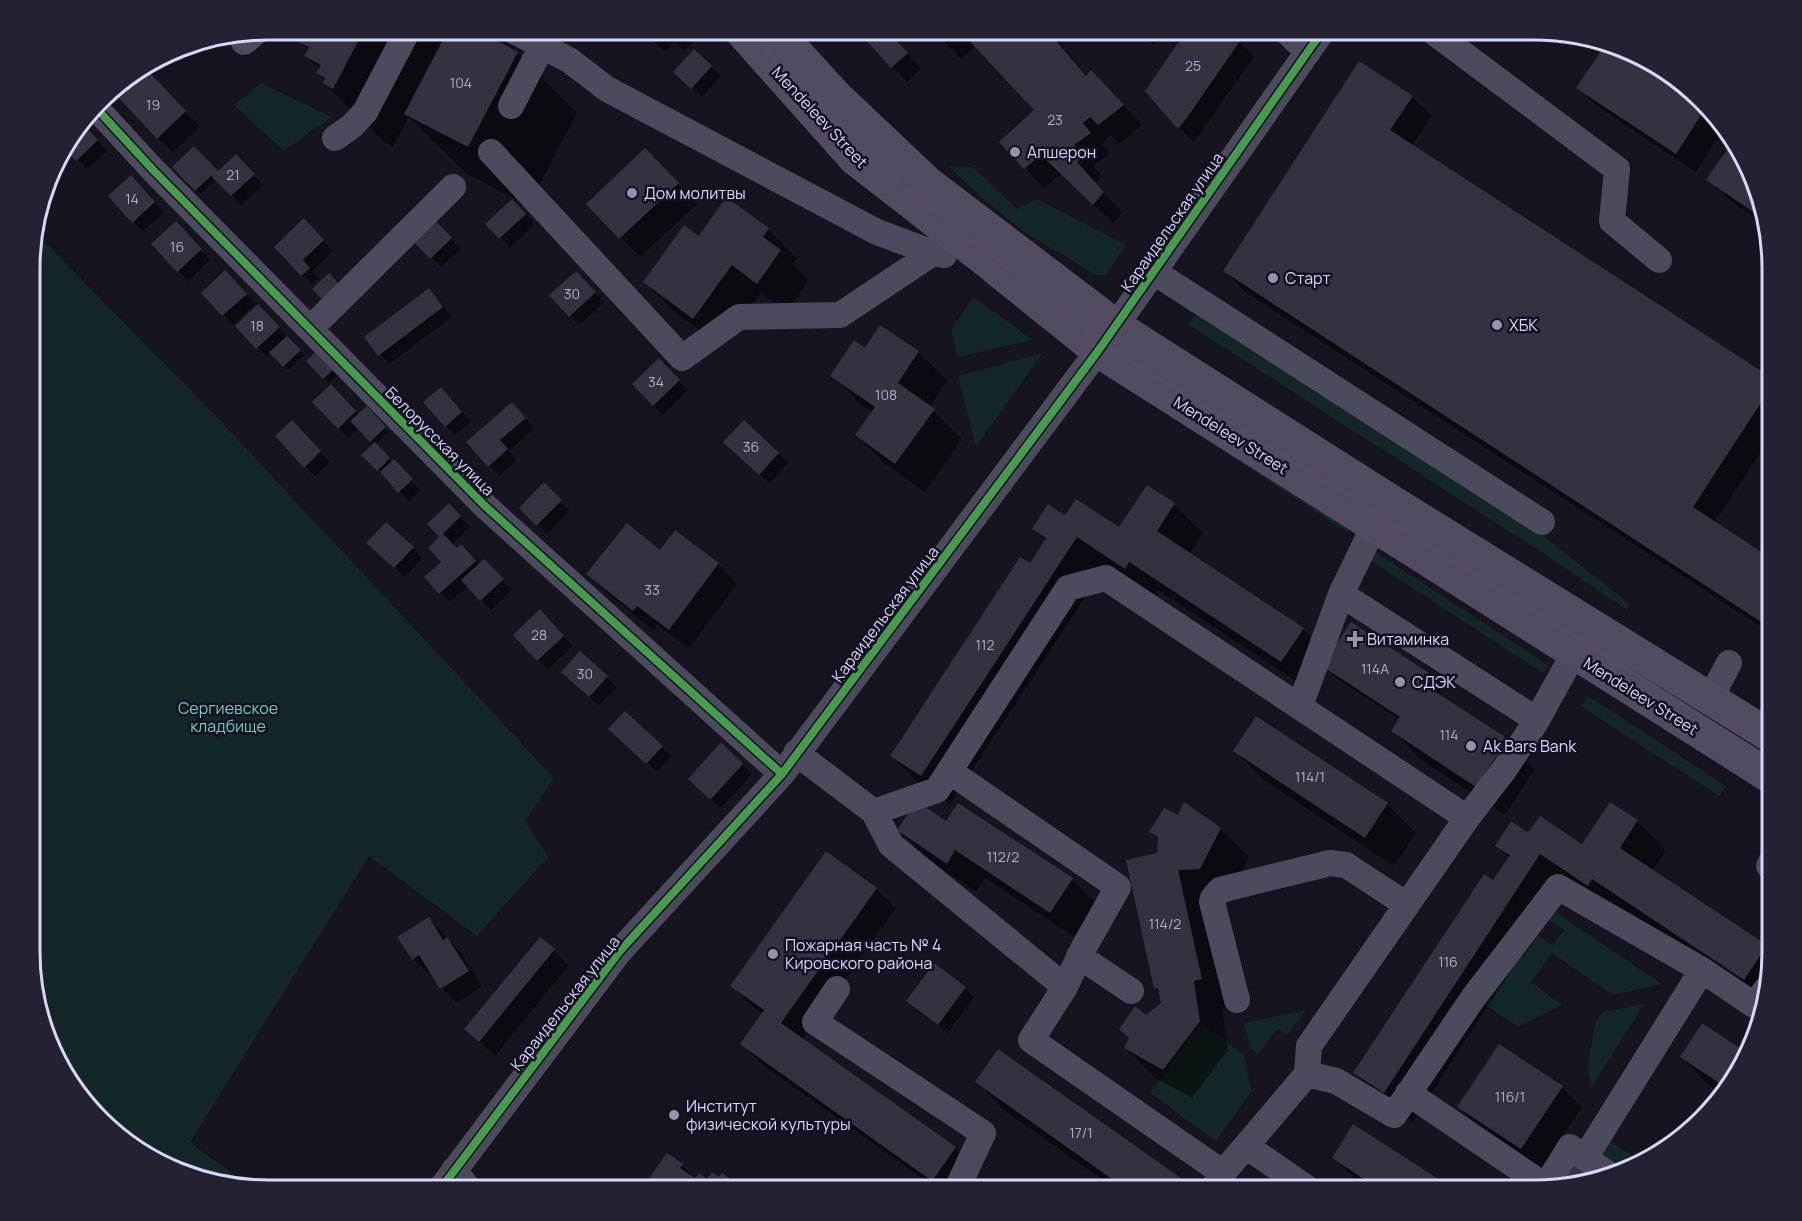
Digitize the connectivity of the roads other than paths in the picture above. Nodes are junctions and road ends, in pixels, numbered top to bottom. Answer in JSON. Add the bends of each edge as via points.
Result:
{"nodes":[{"id":1,"x":403,"y":40,"type":"edge"},
{"id":2,"x":531,"y":40,"type":"edge"},
{"id":3,"x":749,"y":40,"type":"edge"},
{"id":4,"x":785,"y":40,"type":"edge"},
{"id":5,"x":1295,"y":40,"type":"edge"},
{"id":6,"x":1316,"y":40,"type":"edge"},
{"id":7,"x":1444,"y":40,"type":"edge"},
{"id":8,"x":542,"y":46,"type":"junction"},
{"id":9,"x":1308,"y":52,"type":"junction"},
{"id":10,"x":511,"y":106,"type":"dead end"},
{"id":11,"x":101,"y":114,"type":"edge"},
{"id":12,"x":335,"y":138,"type":"dead end"},
{"id":13,"x":491,"y":152,"type":"dead end"},
{"id":14,"x":453,"y":187,"type":"dead end"},
{"id":15,"x":996,"y":251,"type":"junction"},
{"id":16,"x":933,"y":253,"type":"junction"},
{"id":17,"x":1659,"y":261,"type":"dead end"},
{"id":18,"x":1154,"y":272,"type":"junction"},
{"id":19,"x":310,"y":329,"type":"junction"},
{"id":20,"x":1107,"y":338,"type":"junction"},
{"id":21,"x":1542,"y":522,"type":"dead end"},
{"id":22,"x":1374,"y":526,"type":"junction"},
{"id":23,"x":1341,"y":594,"type":"junction"},
{"id":24,"x":1574,"y":653,"type":"junction"},
{"id":25,"x":1729,"y":663,"type":"dead end"},
{"id":26,"x":1710,"y":699,"type":"junction"},
{"id":27,"x":1300,"y":706,"type":"junction"},
{"id":28,"x":1537,"y":720,"type":"junction"},
{"id":29,"x":1762,"y":731,"type":"edge"},
{"id":30,"x":796,"y":753,"type":"junction"},
{"id":31,"x":949,"y":771,"type":"junction"},
{"id":32,"x":1762,"y":772,"type":"edge"},
{"id":33,"x":782,"y":774,"type":"junction"},
{"id":34,"x":874,"y":812,"type":"junction"},
{"id":35,"x":1467,"y":818,"type":"junction"},
{"id":36,"x":1407,"y":905,"type":"junction"},
{"id":37,"x":1079,"y":956,"type":"junction"},
{"id":38,"x":1702,"y":970,"type":"junction"},
{"id":39,"x":1065,"y":987,"type":"junction"},
{"id":40,"x":837,"y":989,"type":"dead end"},
{"id":41,"x":1131,"y":991,"type":"dead end"},
{"id":42,"x":1237,"y":1000,"type":"dead end"},
{"id":43,"x":1756,"y":1000,"type":"edge"},
{"id":44,"x":1307,"y":1074,"type":"junction"},
{"id":45,"x":1408,"y":1093,"type":"junction"},
{"id":46,"x":1246,"y":1146,"type":"junction"},
{"id":47,"x":1585,"y":1158,"type":"junction"},
{"id":48,"x":454,"y":1170,"type":"junction"},
{"id":49,"x":1602,"y":1170,"type":"edge"},
{"id":50,"x":447,"y":1180,"type":"edge"},
{"id":51,"x":462,"y":1180,"type":"edge"},
{"id":52,"x":961,"y":1180,"type":"edge"},
{"id":53,"x":1214,"y":1180,"type":"edge"},
{"id":54,"x":1219,"y":1180,"type":"edge"},
{"id":55,"x":1295,"y":1180,"type":"edge"},
{"id":56,"x":1537,"y":1180,"type":"edge"},
{"id":57,"x":1551,"y":1180,"type":"edge"}],
"edges":[{"from":1,"to":12,"type":"street","via":[[365,112]]},
{"from":2,"to":8,"type":"street"},
{"from":3,"to":15,"type":"main road","name":"Mendeleev Street","via":[[855,159]]},
{"from":4,"to":15,"type":"main road","name":"Mendeleev Street","via":[[837,97]]},
{"from":5,"to":9,"type":"street"},
{"from":6,"to":9,"type":"street","name":"Караидельская улица"},
{"from":7,"to":17,"type":"street","via":[[1617,169],[1612,221]]},
{"from":8,"to":10,"type":"street"},
{"from":8,"to":16,"type":"street","via":[[608,89],[846,216]]},
{"from":9,"to":18,"type":"street","name":"Караидельская улица"},
{"from":11,"to":19,"type":"street","name":"Белорусская улица"},
{"from":13,"to":16,"type":"street","via":[[682,358],[739,317],[840,315]]},
{"from":14,"to":19,"type":"street"},
{"from":15,"to":16,"type":"street"},
{"from":15,"to":20,"type":"main road","name":"Mendeleev Street"},
{"from":18,"to":20,"type":"street","name":"Караидельская улица"},
{"from":18,"to":21,"type":"street"},
{"from":19,"to":33,"type":"street","name":"Белорусская улица","via":[[484,505]]},
{"from":20,"to":22,"type":"main road","name":"Mendeleev Street"},
{"from":20,"to":26,"type":"main road","name":"Mendeleev Street","via":[[1391,501]]},
{"from":20,"to":30,"type":"street","name":"Караидельская улица"},
{"from":22,"to":23,"type":"street"},
{"from":22,"to":24,"type":"main road","name":"Mendeleev Street"},
{"from":23,"to":27,"type":"street"},
{"from":23,"to":28,"type":"street"},
{"from":24,"to":28,"type":"street"},
{"from":24,"to":32,"type":"main road","name":"Mendeleev Street"},
{"from":25,"to":26,"type":"street"},
{"from":26,"to":29,"type":"main road","name":"Mendeleev Street"},
{"from":27,"to":31,"type":"street","via":[[1106,578],[1068,588]]},
{"from":27,"to":35,"type":"street"},
{"from":28,"to":35,"type":"street"},
{"from":30,"to":33,"type":"street","name":"Караидельская улица"},
{"from":30,"to":34,"type":"street"},
{"from":31,"to":34,"type":"street","via":[[937,790]]},
{"from":31,"to":37,"type":"street","via":[[1118,887]]},
{"from":33,"to":48,"type":"street","name":"Караидельская улица","via":[[619,952]]},
{"from":34,"to":39,"type":"street","via":[[891,845]]},
{"from":35,"to":36,"type":"street"},
{"from":36,"to":42,"type":"street","via":[[1346,865],[1330,863],[1220,890],[1212,902]]},
{"from":36,"to":44,"type":"street","via":[[1309,1046]]},
{"from":37,"to":39,"type":"street"},
{"from":37,"to":41,"type":"street"},
{"from":38,"to":43,"type":"street"},
{"from":38,"to":45,"type":"street","via":[[1558,887],[1473,998]]},
{"from":38,"to":47,"type":"street"},
{"from":39,"to":53,"type":"street","via":[[1032,1040]]},
{"from":40,"to":52,"type":"street","via":[[815,1022],[983,1133]]},
{"from":44,"to":45,"type":"street","via":[[1336,1081],[1394,1115]]},
{"from":44,"to":46,"type":"street"},
{"from":45,"to":56,"type":"street"},
{"from":46,"to":54,"type":"street"},
{"from":46,"to":55,"type":"street"},
{"from":47,"to":49,"type":"street"},
{"from":47,"to":57,"type":"street","via":[[1570,1148]]},
{"from":48,"to":50,"type":"street","name":"Караидельская улица"},
{"from":48,"to":51,"type":"street"}]}
